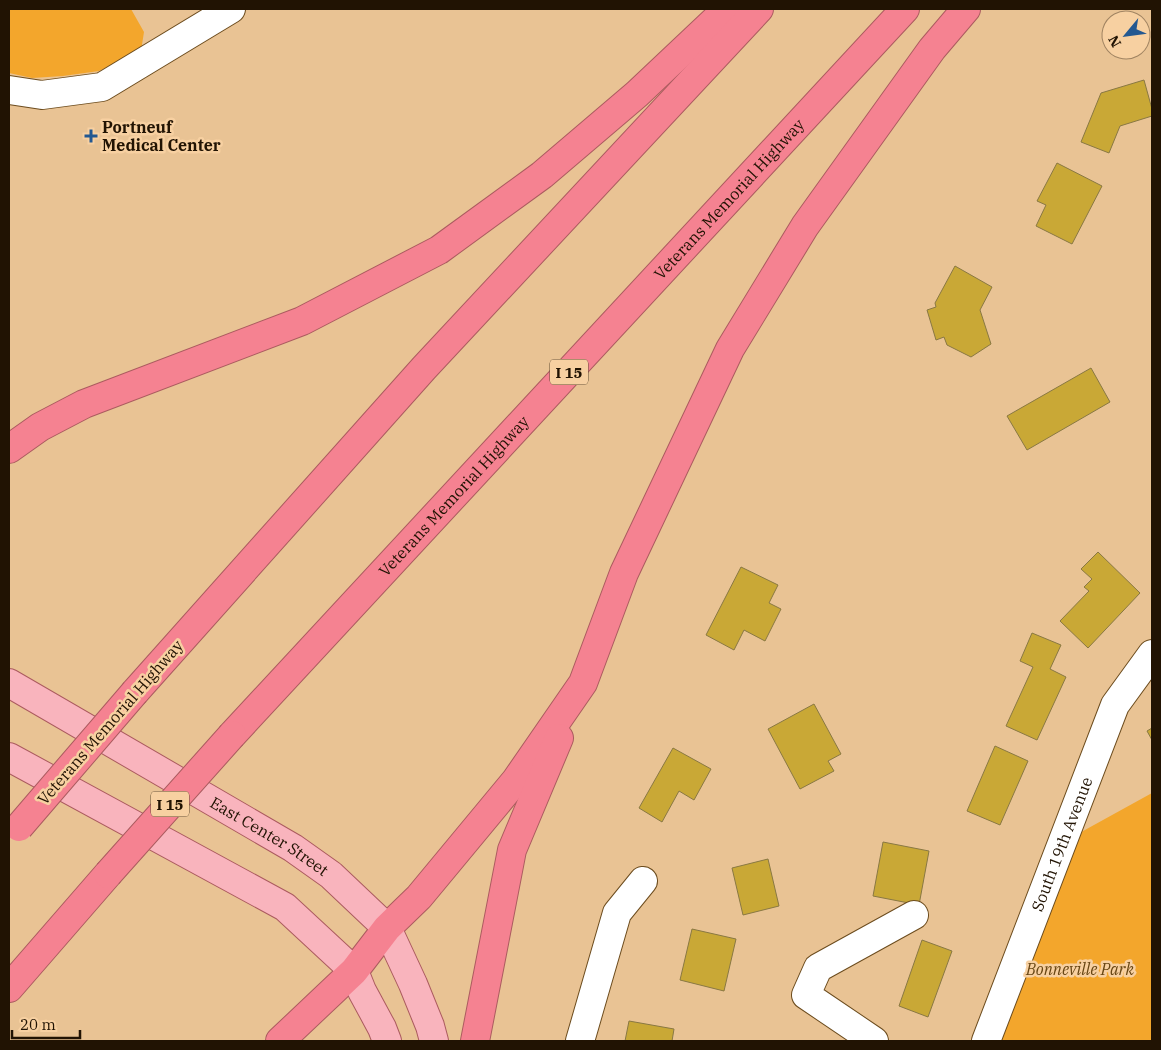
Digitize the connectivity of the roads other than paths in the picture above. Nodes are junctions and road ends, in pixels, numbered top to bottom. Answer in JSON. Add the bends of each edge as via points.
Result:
{"nodes":[{"id":1,"x":231,"y":9,"type":"edge"},
{"id":2,"x":727,"y":9,"type":"edge"},
{"id":3,"x":760,"y":9,"type":"edge"},
{"id":4,"x":905,"y":9,"type":"edge"},
{"id":5,"x":966,"y":9,"type":"edge"},
{"id":6,"x":9,"y":90,"type":"edge"},
{"id":7,"x":9,"y":449,"type":"edge"},
{"id":8,"x":1152,"y":654,"type":"edge"},
{"id":9,"x":9,"y":682,"type":"edge"},
{"id":10,"x":583,"y":683,"type":"junction"},
{"id":11,"x":9,"y":757,"type":"edge"},
{"id":12,"x":14,"y":833,"type":"edge"},
{"id":13,"x":643,"y":881,"type":"dead end"},
{"id":14,"x":914,"y":915,"type":"dead end"},
{"id":15,"x":387,"y":928,"type":"junction"},
{"id":16,"x":354,"y":971,"type":"junction"},
{"id":17,"x":9,"y":988,"type":"edge"},
{"id":18,"x":280,"y":1041,"type":"edge"},
{"id":19,"x":387,"y":1041,"type":"edge"},
{"id":20,"x":434,"y":1041,"type":"edge"},
{"id":21,"x":475,"y":1041,"type":"edge"},
{"id":22,"x":580,"y":1041,"type":"edge"},
{"id":23,"x":874,"y":1041,"type":"edge"},
{"id":24,"x":986,"y":1041,"type":"edge"}],
"edges":[{"from":1,"to":6,"type":"street","via":[[102,86],[42,95]]},
{"from":2,"to":7,"type":"highway","via":[[637,94],[542,176],[439,250],[302,321],[84,404],[40,427]]},
{"from":3,"to":12,"type":"highway","name":"Veterans Memorial Highway","bridge":true,"via":[[424,368]]},
{"from":4,"to":17,"type":"highway","name":"Veterans Memorial Highway","number":"I 15","bridge":true,"via":[[232,735]]},
{"from":5,"to":10,"type":"highway","via":[[932,49],[805,226],[730,349],[624,573]]},
{"from":8,"to":24,"type":"street","name":"South 19th Avenue","via":[[1115,705]]},
{"from":9,"to":15,"type":"main road","name":"East Center Street","via":[[293,848],[331,875]]},
{"from":10,"to":15,"type":"highway","via":[[516,780],[419,897]]},
{"from":10,"to":21,"type":"highway","via":[[512,850]]},
{"from":11,"to":16,"type":"main road","via":[[285,908]]},
{"from":13,"to":22,"type":"street","via":[[617,913]]},
{"from":14,"to":23,"type":"street","via":[[818,968],[806,995]]},
{"from":15,"to":16,"type":"highway"},
{"from":15,"to":20,"type":"main road","name":"East Center Street","via":[[413,984]]},
{"from":16,"to":18,"type":"highway"},
{"from":16,"to":19,"type":"main road"}]}
